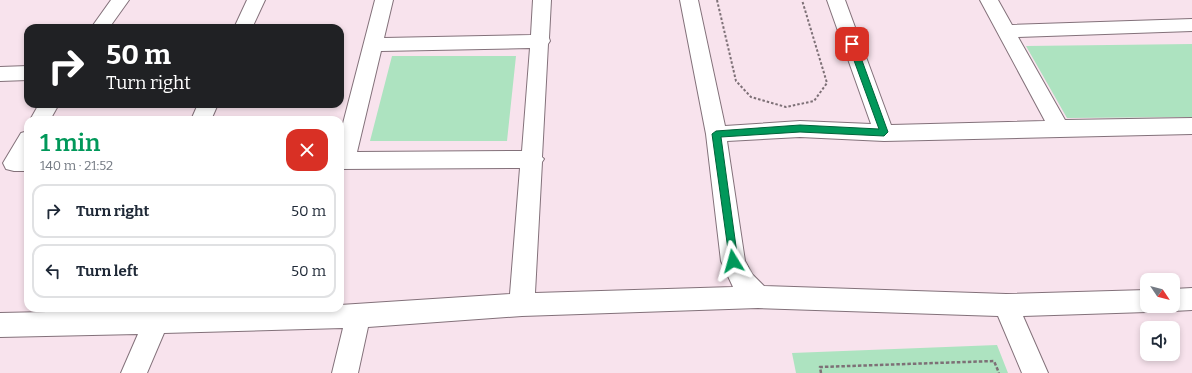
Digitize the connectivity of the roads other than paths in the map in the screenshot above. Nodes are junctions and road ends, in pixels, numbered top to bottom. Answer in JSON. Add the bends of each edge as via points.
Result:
{"nodes":[{"id":1,"x":120,"y":0,"type":"edge"},
{"id":2,"x":256,"y":0,"type":"edge"},
{"id":3,"x":384,"y":0,"type":"edge"},
{"id":4,"x":542,"y":0,"type":"edge"},
{"id":5,"x":689,"y":0,"type":"edge"},
{"id":6,"x":836,"y":0,"type":"edge"},
{"id":7,"x":989,"y":0,"type":"edge"},
{"id":8,"x":103,"y":24,"type":"edge"},
{"id":9,"x":245,"y":24,"type":"edge"},
{"id":10,"x":1192,"y":25,"type":"edge"},
{"id":11,"x":1005,"y":31,"type":"junction"},
{"id":12,"x":541,"y":41,"type":"junction"},
{"id":13,"x":373,"y":45,"type":"junction"},
{"id":14,"x":24,"y":73,"type":"edge"},
{"id":15,"x":0,"y":74,"type":"edge"},
{"id":16,"x":1192,"y":126,"type":"edge"},
{"id":17,"x":1059,"y":128,"type":"junction"},
{"id":18,"x":884,"y":132,"type":"junction"},
{"id":19,"x":716,"y":134,"type":"junction"},
{"id":20,"x":24,"y":146,"type":"edge"},
{"id":21,"x":344,"y":154,"type":"edge"},
{"id":22,"x":533,"y":159,"type":"junction"},
{"id":23,"x":344,"y":161,"type":"edge"},
{"id":24,"x":14,"y":163,"type":"edge"},
{"id":25,"x":758,"y":297,"type":"junction"},
{"id":26,"x":1180,"y":300,"type":"edge"},
{"id":27,"x":1192,"y":300,"type":"edge"},
{"id":28,"x":1140,"y":301,"type":"edge"},
{"id":29,"x":522,"y":305,"type":"junction"},
{"id":30,"x":1006,"y":305,"type":"junction"},
{"id":31,"x":358,"y":316,"type":"junction"},
{"id":32,"x":156,"y":322,"type":"junction"},
{"id":33,"x":0,"y":325,"type":"edge"},
{"id":34,"x":134,"y":373,"type":"edge"},
{"id":35,"x":345,"y":373,"type":"edge"},
{"id":36,"x":1035,"y":373,"type":"edge"}],
"edges":[{"from":1,"to":8,"type":"street"},
{"from":2,"to":9,"type":"street"},
{"from":3,"to":13,"type":"street"},
{"from":4,"to":12,"type":"street"},
{"from":5,"to":19,"type":"street"},
{"from":6,"to":18,"type":"street"},
{"from":7,"to":11,"type":"street"},
{"from":10,"to":11,"type":"street"},
{"from":11,"to":17,"type":"street"},
{"from":12,"to":13,"type":"street"},
{"from":12,"to":22,"type":"street"},
{"from":13,"to":21,"type":"street"},
{"from":14,"to":15,"type":"street"},
{"from":16,"to":17,"type":"street"},
{"from":17,"to":18,"type":"street"},
{"from":18,"to":19,"type":"street","via":[[800,129]]},
{"from":19,"to":25,"type":"street","via":[[733,261],[743,282]]},
{"from":20,"to":24,"type":"street"},
{"from":22,"to":23,"type":"street"},
{"from":22,"to":29,"type":"street"},
{"from":25,"to":29,"type":"street"},
{"from":25,"to":30,"type":"street"},
{"from":26,"to":27,"type":"street"},
{"from":28,"to":30,"type":"street"},
{"from":29,"to":31,"type":"street"},
{"from":30,"to":36,"type":"street"},
{"from":31,"to":32,"type":"street"},
{"from":31,"to":35,"type":"street"},
{"from":32,"to":33,"type":"street"},
{"from":32,"to":34,"type":"street"}]}
